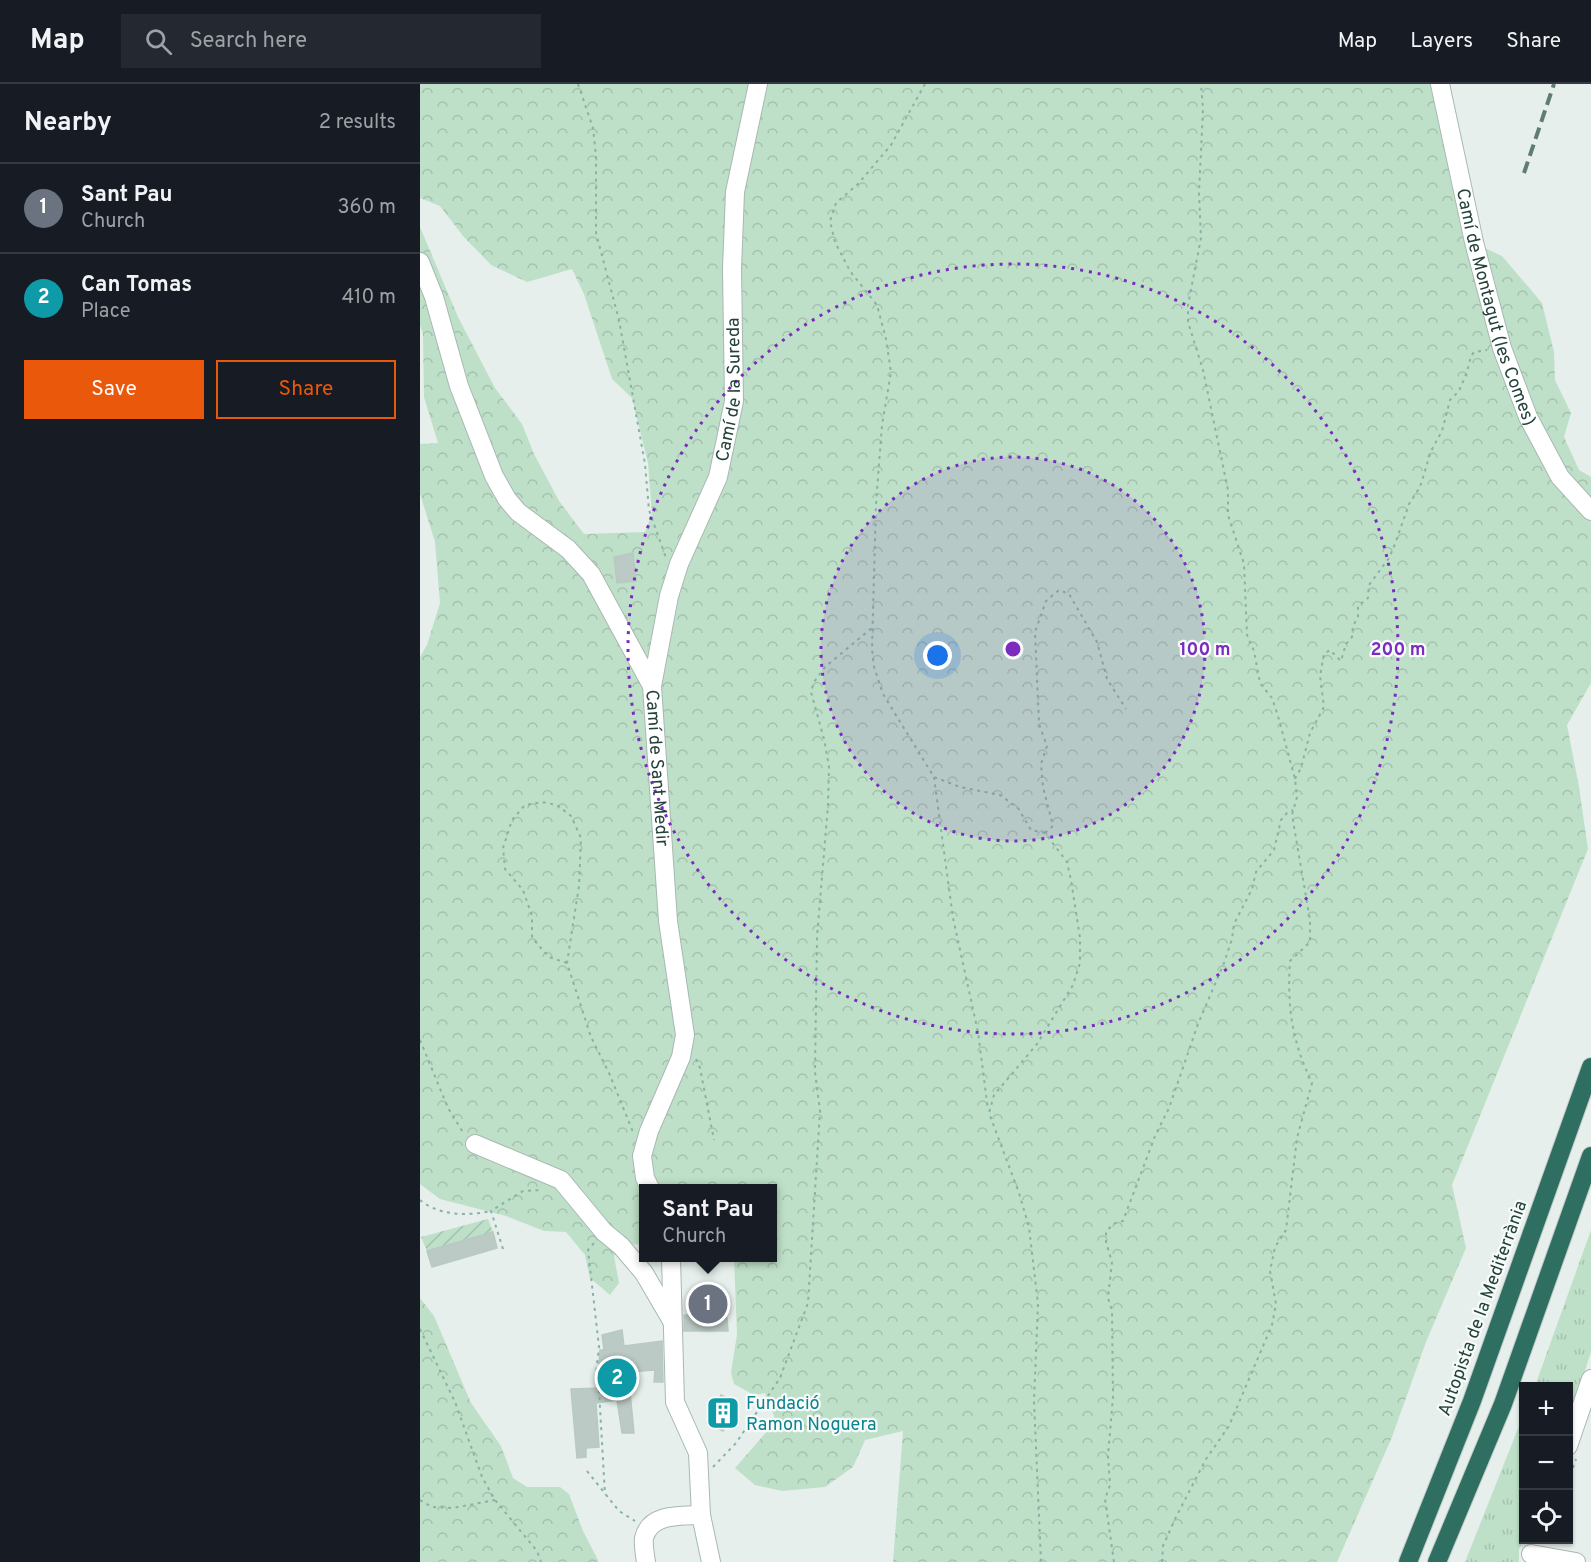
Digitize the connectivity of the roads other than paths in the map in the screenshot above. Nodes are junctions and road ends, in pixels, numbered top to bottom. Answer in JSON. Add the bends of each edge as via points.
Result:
{"nodes":[{"id":1,"x":758,"y":84,"type":"edge"},
{"id":2,"x":1440,"y":84,"type":"edge"},
{"id":3,"x":420,"y":262,"type":"edge"},
{"id":4,"x":1591,"y":511,"type":"edge"},
{"id":5,"x":652,"y":687,"type":"junction"},
{"id":6,"x":1591,"y":1067,"type":"edge"},
{"id":7,"x":475,"y":1144,"type":"road end"},
{"id":8,"x":1591,"y":1156,"type":"edge"},
{"id":9,"x":648,"y":1184,"type":"edge"},
{"id":10,"x":671,"y":1262,"type":"edge"},
{"id":11,"x":673,"y":1323,"type":"junction"},
{"id":12,"x":1591,"y":1379,"type":"edge"},
{"id":13,"x":1572,"y":1436,"type":"edge"},
{"id":14,"x":701,"y":1515,"type":"junction"},
{"id":15,"x":1532,"y":1552,"type":"edge"},
{"id":16,"x":646,"y":1562,"type":"edge"},
{"id":17,"x":711,"y":1562,"type":"edge"},
{"id":18,"x":1408,"y":1562,"type":"edge"},
{"id":19,"x":1437,"y":1562,"type":"edge"},
{"id":20,"x":1576,"y":1562,"type":"edge"}],
"edges":[{"from":1,"to":5,"type":"street","name":"Camí de la Sureda","via":[[735,192],[734,401],[718,477],[669,596]]},
{"from":2,"to":4,"type":"street","name":"Camí de Montagut (les Comes)","via":[[1474,242],[1502,345],[1528,417],[1560,477]]},
{"from":3,"to":5,"type":"street","name":"Camí de Sant Medir","via":[[459,386],[494,476],[518,512],[568,549],[591,574]]},
{"from":5,"to":9,"type":"street","name":"Camí de Sant Medir","via":[[668,921],[685,1035],[681,1058],[642,1156]]},
{"from":6,"to":18,"type":"highway","name":"Autopista de la Mediterrània","via":[[1472,1401]]},
{"from":7,"to":11,"type":"street","via":[[561,1180],[644,1273]]},
{"from":8,"to":19,"type":"highway","via":[[1503,1404]]},
{"from":10,"to":11,"type":"street"},
{"from":11,"to":14,"type":"street","via":[[675,1402],[698,1453]]},
{"from":12,"to":13,"type":"street"},
{"from":14,"to":16,"type":"street","via":[[669,1516],[656,1521],[643,1540]]},
{"from":14,"to":17,"type":"street"},
{"from":15,"to":20,"type":"street"}]}
